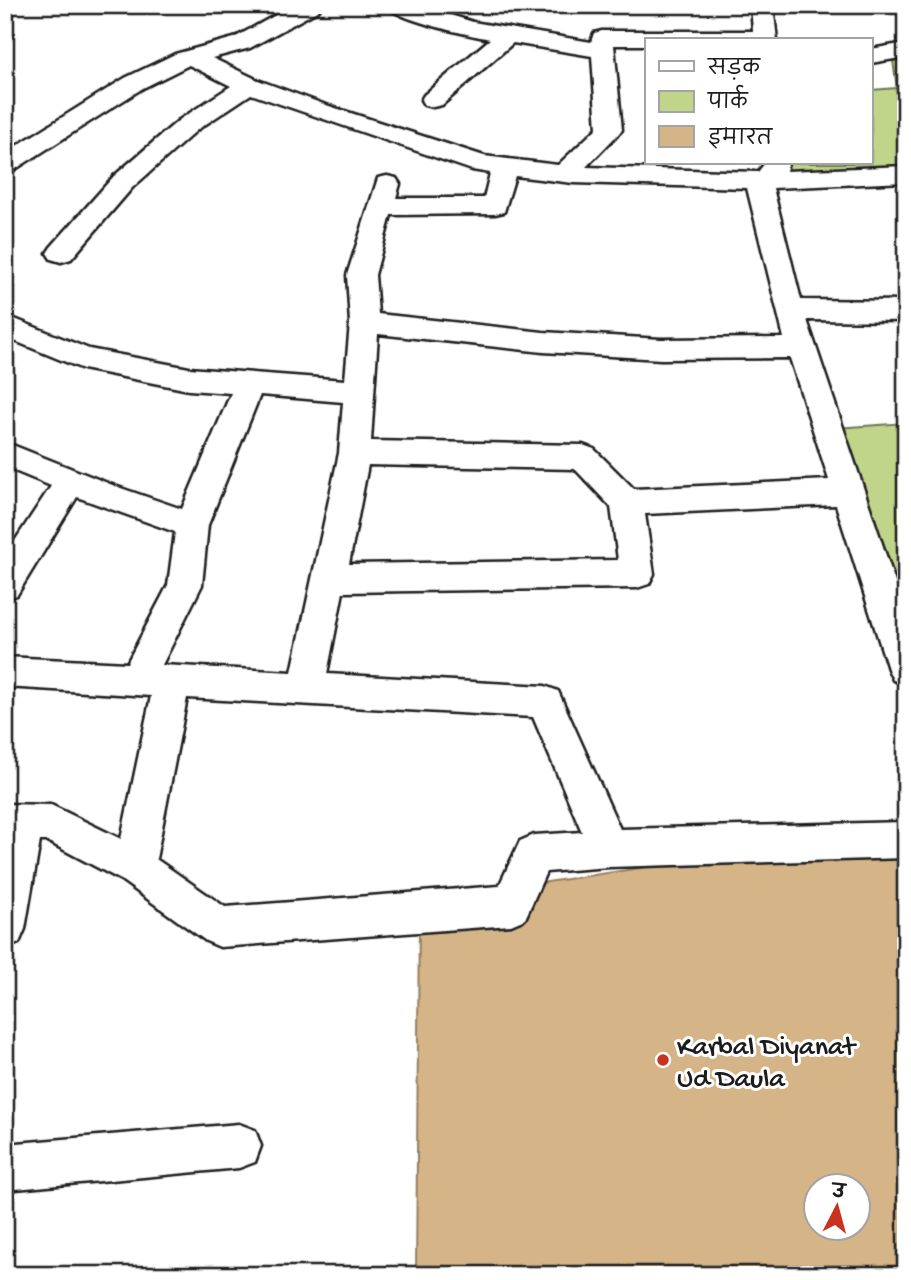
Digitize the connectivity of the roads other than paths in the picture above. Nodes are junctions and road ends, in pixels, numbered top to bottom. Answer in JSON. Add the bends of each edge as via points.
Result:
{"nodes":[{"id":1,"x":311,"y":5,"type":"edge"},
{"id":2,"x":397,"y":5,"type":"edge"},
{"id":3,"x":762,"y":5,"type":"edge"},
{"id":4,"x":509,"y":35,"type":"junction"},
{"id":5,"x":684,"y":38,"type":"edge"},
{"id":6,"x":766,"y":38,"type":"edge"},
{"id":7,"x":906,"y":50,"type":"edge"},
{"id":8,"x":603,"y":51,"type":"junction"},
{"id":9,"x":872,"y":56,"type":"edge"},
{"id":10,"x":190,"y":57,"type":"junction"},
{"id":11,"x":249,"y":85,"type":"junction"},
{"id":12,"x":433,"y":100,"type":"dead end"},
{"id":13,"x":5,"y":164,"type":"edge"},
{"id":14,"x":504,"y":167,"type":"junction"},
{"id":15,"x":773,"y":171,"type":"edge"},
{"id":16,"x":564,"y":174,"type":"junction"},
{"id":17,"x":906,"y":174,"type":"edge"},
{"id":18,"x":61,"y":253,"type":"dead end"},
{"id":19,"x":789,"y":310,"type":"junction"},
{"id":20,"x":906,"y":311,"type":"edge"},
{"id":21,"x":363,"y":323,"type":"junction"},
{"id":22,"x":5,"y":325,"type":"edge"},
{"id":23,"x":801,"y":348,"type":"junction"},
{"id":24,"x":250,"y":384,"type":"junction"},
{"id":25,"x":359,"y":392,"type":"junction"},
{"id":26,"x":355,"y":453,"type":"junction"},
{"id":27,"x":5,"y":454,"type":"edge"},
{"id":28,"x":71,"y":481,"type":"junction"},
{"id":29,"x":849,"y":492,"type":"junction"},
{"id":30,"x":627,"y":502,"type":"junction"},
{"id":31,"x":192,"y":525,"type":"junction"},
{"id":32,"x":331,"y":578,"type":"junction"},
{"id":33,"x":5,"y":585,"type":"edge"},
{"id":34,"x":906,"y":669,"type":"edge"},
{"id":35,"x":5,"y":672,"type":"edge"},
{"id":36,"x":155,"y":681,"type":"junction"},
{"id":37,"x":306,"y":689,"type":"junction"},
{"id":38,"x":14,"y":822,"type":"edge"},
{"id":39,"x":906,"y":840,"type":"edge"},
{"id":40,"x":609,"y":848,"type":"junction"},
{"id":41,"x":135,"y":867,"type":"junction"},
{"id":42,"x":5,"y":929,"type":"edge"},
{"id":43,"x":239,"y":1146,"type":"dead end"},
{"id":44,"x":5,"y":1167,"type":"edge"}],
"edges":[{"from":1,"to":10,"type":"street","via":[[242,43]]},
{"from":2,"to":4,"type":"street","via":[[424,16]]},
{"from":3,"to":6,"type":"street"},
{"from":4,"to":8,"type":"street"},
{"from":4,"to":12,"type":"street"},
{"from":5,"to":8,"type":"street","via":[[602,37]]},
{"from":7,"to":9,"type":"street"},
{"from":8,"to":16,"type":"street","via":[[610,130]]},
{"from":10,"to":11,"type":"street"},
{"from":10,"to":13,"type":"street","via":[[134,83]]},
{"from":11,"to":14,"type":"street","via":[[481,164]]},
{"from":11,"to":18,"type":"street","via":[[188,125],[123,182]]},
{"from":14,"to":16,"type":"street"},
{"from":14,"to":21,"type":"street","via":[[495,206],[384,195],[361,275]]},
{"from":15,"to":16,"type":"street"},
{"from":15,"to":17,"type":"street"},
{"from":15,"to":19,"type":"street","via":[[760,187]]},
{"from":19,"to":20,"type":"street"},
{"from":19,"to":23,"type":"street"},
{"from":21,"to":23,"type":"street","via":[[648,348]]},
{"from":21,"to":25,"type":"street"},
{"from":22,"to":24,"type":"street","via":[[83,358],[189,379]]},
{"from":23,"to":29,"type":"street"},
{"from":24,"to":25,"type":"street"},
{"from":24,"to":31,"type":"street"},
{"from":25,"to":26,"type":"street"},
{"from":26,"to":30,"type":"street","via":[[583,457]]},
{"from":26,"to":32,"type":"street"},
{"from":27,"to":28,"type":"street"},
{"from":28,"to":31,"type":"street"},
{"from":28,"to":33,"type":"street"},
{"from":29,"to":30,"type":"street"},
{"from":29,"to":34,"type":"street"},
{"from":30,"to":32,"type":"street","via":[[637,574]]},
{"from":31,"to":36,"type":"street","via":[[185,585]]},
{"from":32,"to":37,"type":"street"},
{"from":35,"to":36,"type":"street"},
{"from":36,"to":37,"type":"street"},
{"from":36,"to":41,"type":"street"},
{"from":37,"to":40,"type":"street","via":[[545,702]]},
{"from":38,"to":41,"type":"street","via":[[51,822]]},
{"from":38,"to":42,"type":"street"},
{"from":39,"to":40,"type":"street"},
{"from":40,"to":41,"type":"street","via":[[534,854],[511,905],[220,927]]},
{"from":43,"to":44,"type":"street"}]}
